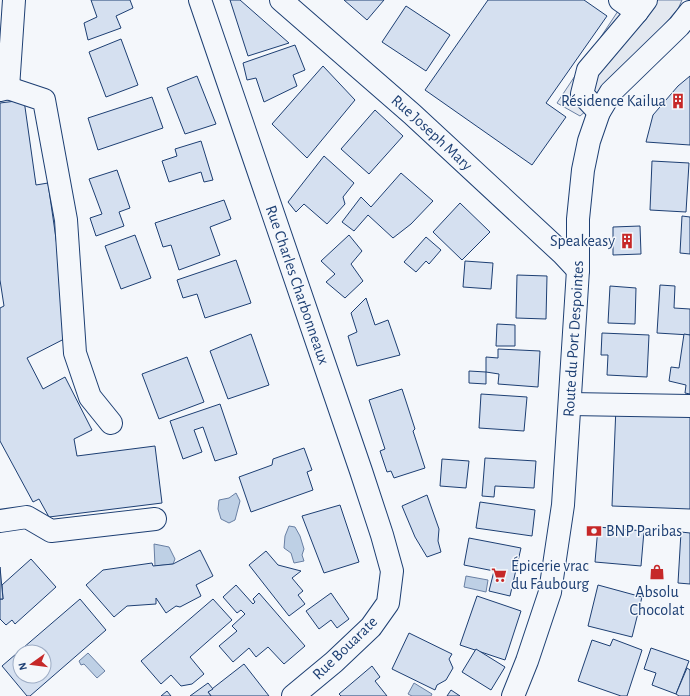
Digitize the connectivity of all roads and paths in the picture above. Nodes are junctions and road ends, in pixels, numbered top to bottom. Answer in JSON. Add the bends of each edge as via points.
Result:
{"nodes":[{"id":1,"x":14,"y":0,"type":"edge"},
{"id":2,"x":200,"y":0,"type":"edge"},
{"id":3,"x":281,"y":0,"type":"edge"},
{"id":4,"x":634,"y":4,"type":"edge"},
{"id":5,"x":690,"y":12,"type":"edge"},
{"id":6,"x":4,"y":89,"type":"edge"},
{"id":7,"x":599,"y":112,"type":"junction"},
{"id":8,"x":578,"y":270,"type":"junction"},
{"id":9,"x":570,"y":404,"type":"junction"},
{"id":10,"x":690,"y":406,"type":"edge"},
{"id":11,"x":111,"y":423,"type":"dead end"},
{"id":12,"x":155,"y":518,"type":"dead end"},
{"id":13,"x":0,"y":521,"type":"edge"},
{"id":14,"x":392,"y":571,"type":"joint"},
{"id":15,"x":293,"y":696,"type":"edge"},
{"id":16,"x":513,"y":696,"type":"edge"}],
"edges":[{"from":1,"to":6,"type":"street"},
{"from":2,"to":14,"type":"street","name":"Rue Charles Charbonneaux","via":[[364,478]]},
{"from":3,"to":8,"type":"street","name":"Rue Joseph Mary","via":[[412,114]]},
{"from":4,"to":7,"type":"street","via":[[588,70],[582,94]]},
{"from":5,"to":7,"type":"street","name":"Route du Port Despointes","via":[[679,26],[611,92]]},
{"from":6,"to":11,"type":"street","via":[[44,100],[66,220],[75,353],[90,397]]},
{"from":7,"to":8,"type":"street","name":"Route du Port Despointes","via":[[583,170],[578,219]]},
{"from":8,"to":9,"type":"street","name":"Route du Port Despointes"},
{"from":9,"to":10,"type":"street"},
{"from":9,"to":16,"type":"street","name":"Route du Port Despointes","via":[[563,505],[550,592]]},
{"from":12,"to":13,"type":"street","via":[[51,531],[27,517]]},
{"from":14,"to":15,"type":"street","name":"Rue Bouarate","via":[[388,603],[371,626],[334,662]]}]}
